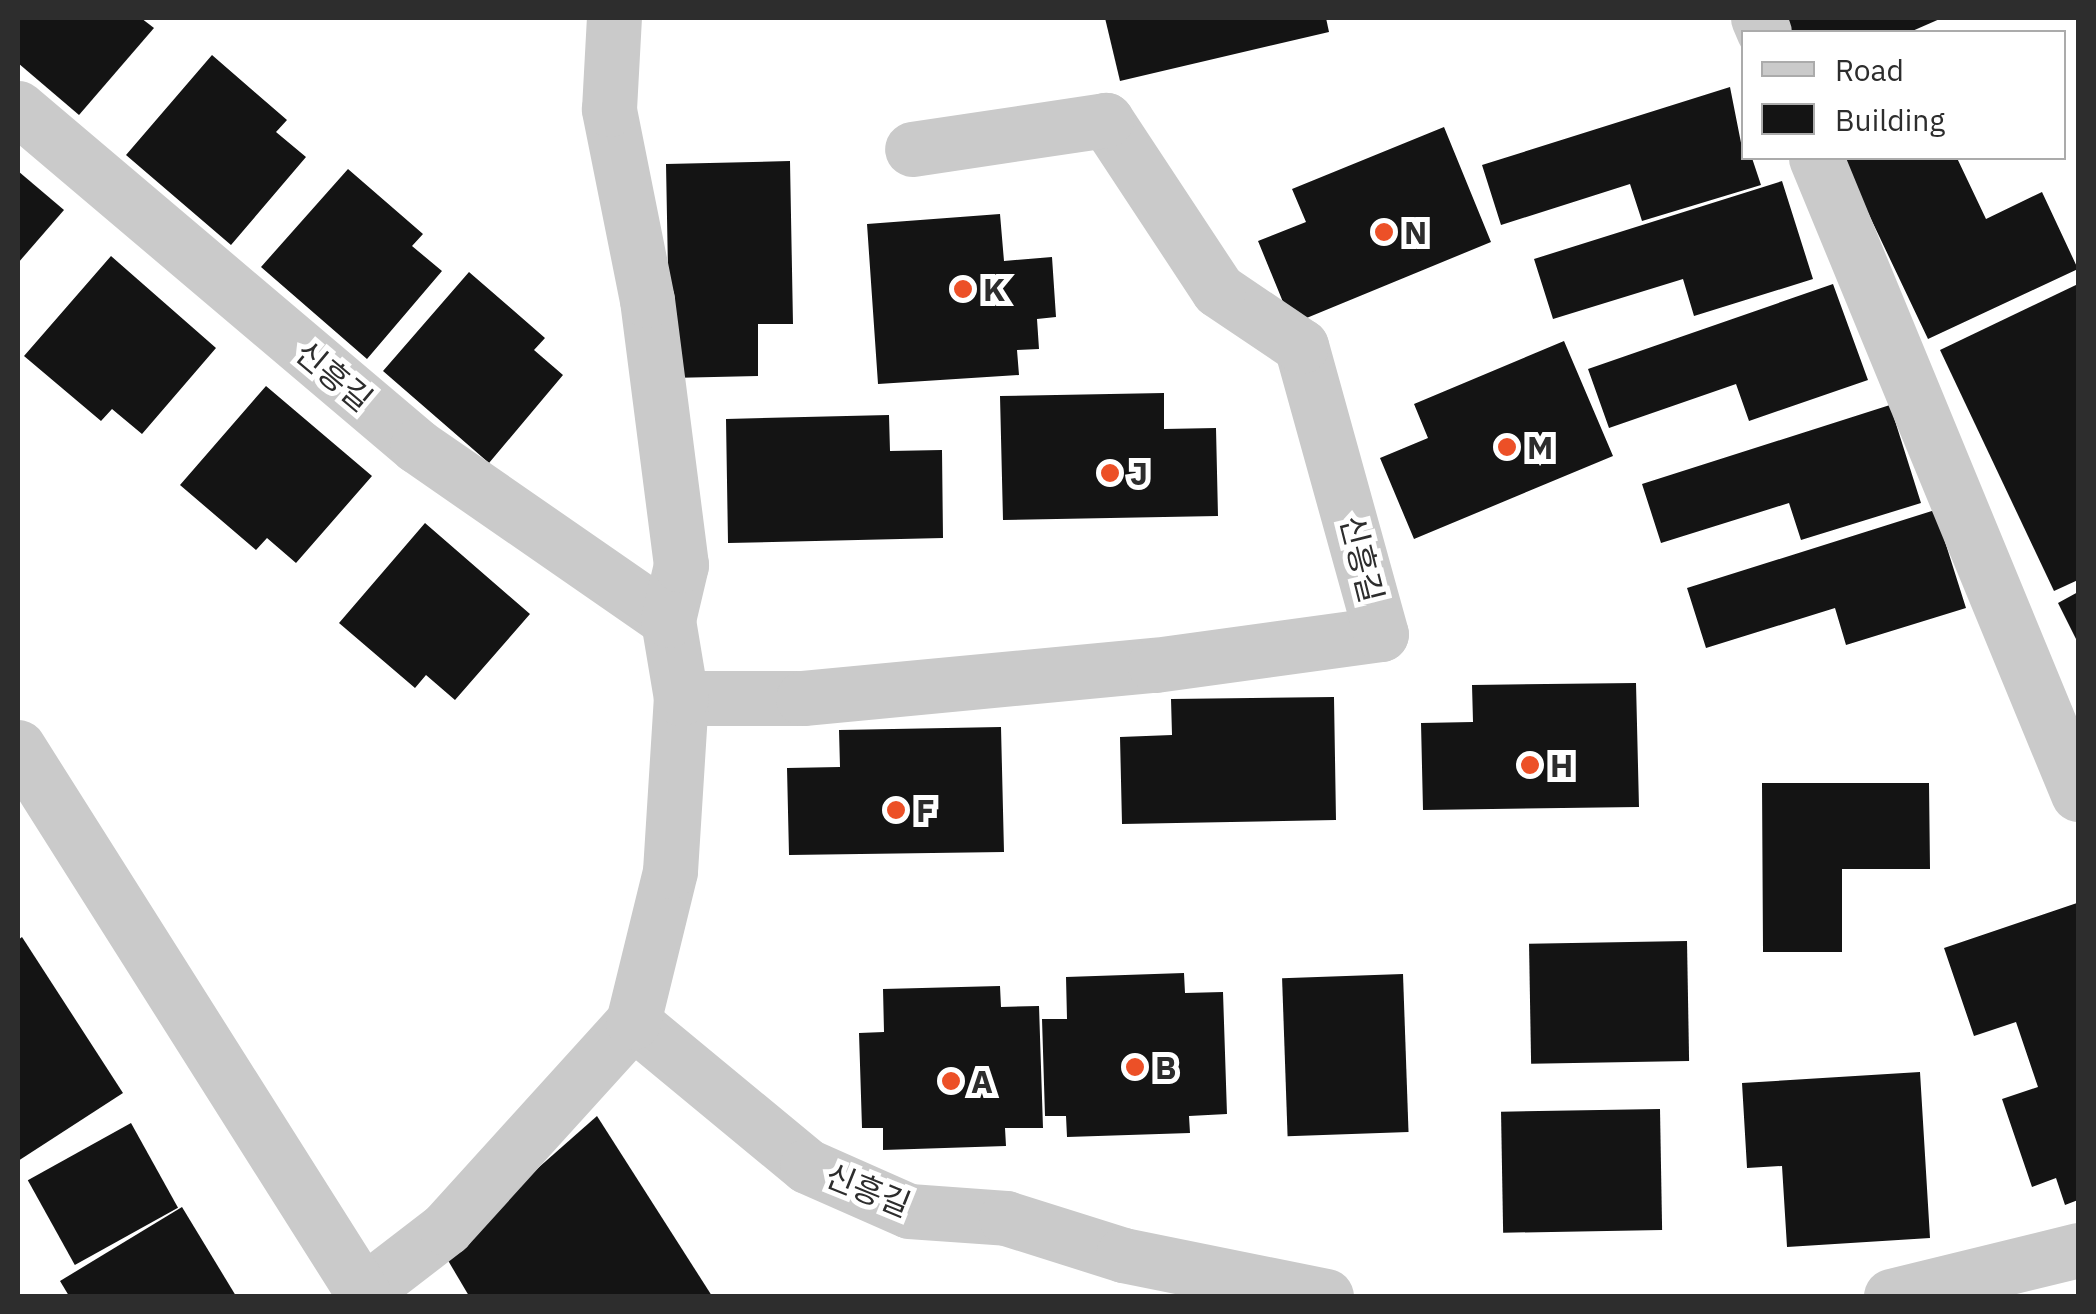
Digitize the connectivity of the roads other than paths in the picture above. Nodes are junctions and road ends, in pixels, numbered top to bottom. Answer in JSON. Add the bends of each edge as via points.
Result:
{"nodes":[{"id":1,"x":614,"y":18,"type":"edge"},
{"id":2,"x":18,"y":108,"type":"edge"},
{"id":3,"x":912,"y":148,"type":"dead end"},
{"id":4,"x":1817,"y":160,"type":"edge"},
{"id":5,"x":668,"y":620,"type":"junction"},
{"id":6,"x":681,"y":698,"type":"junction"},
{"id":7,"x":18,"y":747,"type":"edge"},
{"id":8,"x":2078,"y":794,"type":"edge"},
{"id":9,"x":633,"y":1022,"type":"junction"},
{"id":10,"x":2078,"y":1250,"type":"edge"},
{"id":11,"x":1220,"y":1286,"type":"edge"},
{"id":12,"x":364,"y":1294,"type":"edge"},
{"id":13,"x":1326,"y":1296,"type":"edge"},
{"id":14,"x":1891,"y":1296,"type":"edge"}],
"edges":[{"from":1,"to":5,"type":"street","via":[[609,108],[647,300],[681,565]]},
{"from":2,"to":5,"type":"street","name":"신흥길","via":[[417,446]]},
{"from":3,"to":6,"type":"street","name":"신흥길","via":[[1106,120],[1218,290],[1301,346],[1381,634],[862,692]]},
{"from":4,"to":8,"type":"street"},
{"from":5,"to":6,"type":"street"},
{"from":6,"to":9,"type":"street","via":[[670,870]]},
{"from":7,"to":12,"type":"street"},
{"from":9,"to":11,"type":"street","name":"신흥길","via":[[808,1166],[909,1211],[1006,1218]]},
{"from":9,"to":12,"type":"street","via":[[446,1228]]},
{"from":10,"to":14,"type":"street"},
{"from":11,"to":13,"type":"street","name":"신흥길"}]}
